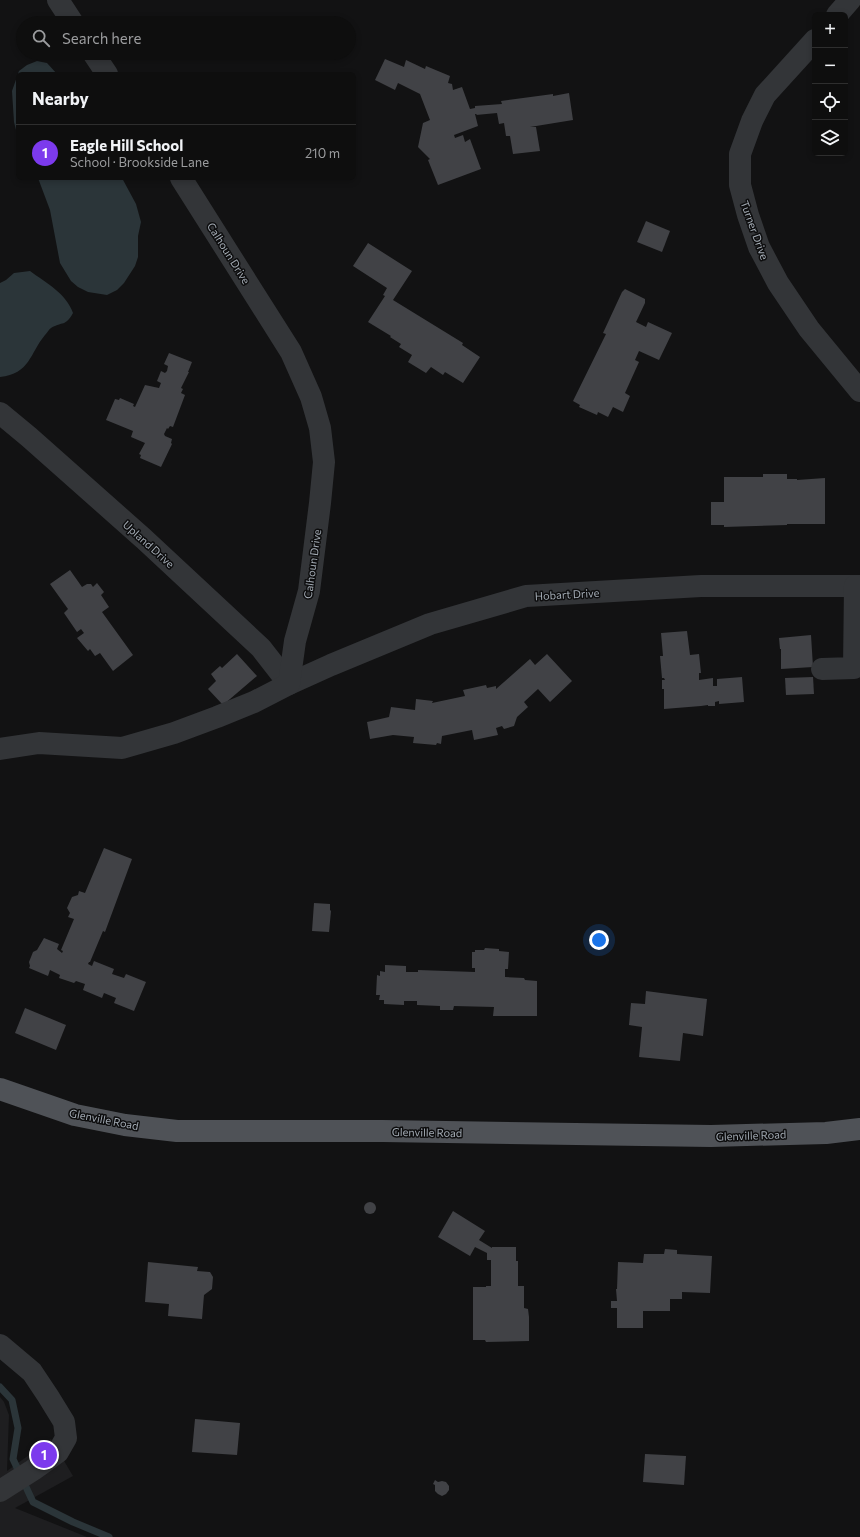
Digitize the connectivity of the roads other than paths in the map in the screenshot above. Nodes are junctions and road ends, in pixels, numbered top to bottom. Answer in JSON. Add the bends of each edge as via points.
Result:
{"nodes":[{"id":1,"x":58,"y":0,"type":"edge"},
{"id":2,"x":850,"y":0,"type":"edge"},
{"id":3,"x":840,"y":12,"type":"edge"},
{"id":4,"x":68,"y":16,"type":"edge"},
{"id":5,"x":812,"y":43,"type":"edge"},
{"id":6,"x":97,"y":60,"type":"edge"},
{"id":7,"x":106,"y":72,"type":"edge"},
{"id":8,"x":182,"y":180,"type":"edge"},
{"id":9,"x":860,"y":391,"type":"edge"},
{"id":10,"x":0,"y":413,"type":"edge"},
{"id":11,"x":857,"y":586,"type":"edge"},
{"id":12,"x":822,"y":669,"type":"dead end"},
{"id":13,"x":289,"y":684,"type":"junction"},
{"id":14,"x":0,"y":749,"type":"edge"},
{"id":15,"x":0,"y":1089,"type":"edge"},
{"id":16,"x":860,"y":1129,"type":"edge"},
{"id":17,"x":0,"y":1345,"type":"edge"},
{"id":18,"x":16,"y":1481,"type":"edge"}],
"edges":[{"from":1,"to":4,"type":"street"},
{"from":2,"to":3,"type":"street"},
{"from":5,"to":9,"type":"street","name":"Turner Drive","via":[[765,95],[740,154],[740,185],[759,247],[778,283],[809,329]]},
{"from":6,"to":7,"type":"street"},
{"from":8,"to":13,"type":"street","name":"Calhoun Drive","via":[[292,352],[312,397],[320,428],[324,462],[318,517],[309,591],[295,642]]},
{"from":10,"to":13,"type":"street","name":"Upland Drive","via":[[144,539],[262,648]]},
{"from":11,"to":12,"type":"street","via":[[854,668]]},
{"from":11,"to":13,"type":"street","name":"Hobart Drive","via":[[701,586],[526,596],[430,624]]},
{"from":13,"to":14,"type":"street","via":[[217,717],[122,748],[39,743]]},
{"from":15,"to":16,"type":"main road","name":"Glenville Road","via":[[75,1115],[125,1125],[176,1131],[711,1136],[826,1133]]},
{"from":17,"to":18,"type":"street","via":[[32,1372],[64,1422],[66,1438],[58,1452]]}]}
